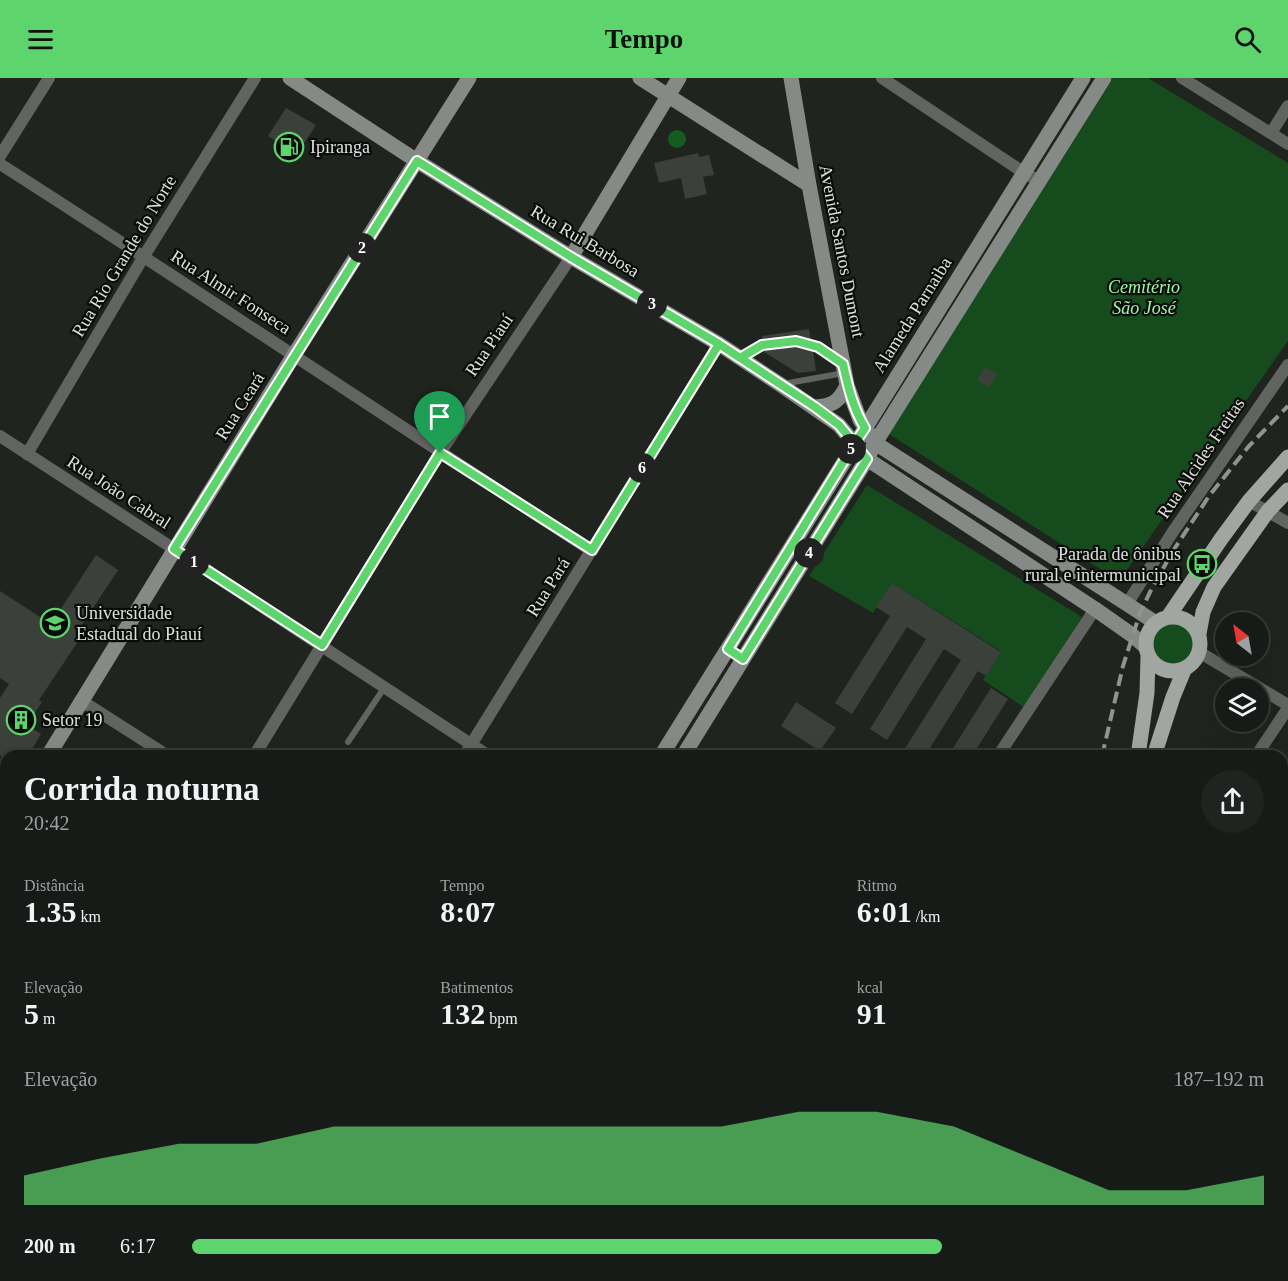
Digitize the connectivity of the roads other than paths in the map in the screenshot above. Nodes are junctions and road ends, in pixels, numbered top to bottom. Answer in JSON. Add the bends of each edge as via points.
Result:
{"nodes":[{"id":1,"x":49,"y":78,"type":"edge"},
{"id":2,"x":255,"y":78,"type":"edge"},
{"id":3,"x":290,"y":78,"type":"edge"},
{"id":4,"x":469,"y":78,"type":"edge"},
{"id":5,"x":640,"y":78,"type":"edge"},
{"id":6,"x":680,"y":78,"type":"edge"},
{"id":7,"x":791,"y":78,"type":"edge"},
{"id":8,"x":882,"y":78,"type":"edge"},
{"id":9,"x":1083,"y":78,"type":"edge"},
{"id":10,"x":1104,"y":78,"type":"edge"},
{"id":11,"x":1182,"y":78,"type":"edge"},
{"id":12,"x":668,"y":96,"type":"junction"},
{"id":13,"x":1288,"y":106,"type":"edge"},
{"id":14,"x":1271,"y":133,"type":"junction"},
{"id":15,"x":1288,"y":144,"type":"edge"},
{"id":16,"x":0,"y":156,"type":"edge"},
{"id":17,"x":417,"y":161,"type":"junction"},
{"id":18,"x":0,"y":164,"type":"edge"},
{"id":19,"x":1023,"y":172,"type":"junction"},
{"id":20,"x":1039,"y":182,"type":"junction"},
{"id":21,"x":809,"y":185,"type":"junction"},
{"id":22,"x":144,"y":256,"type":"junction"},
{"id":23,"x":571,"y":257,"type":"junction"},
{"id":24,"x":719,"y":344,"type":"junction"},
{"id":25,"x":294,"y":355,"type":"junction"},
{"id":26,"x":740,"y":358,"type":"junction"},
{"id":27,"x":1288,"y":365,"type":"edge"},
{"id":28,"x":845,"y":374,"type":"junction"},
{"id":29,"x":781,"y":385,"type":"junction"},
{"id":30,"x":815,"y":407,"type":"junction"},
{"id":31,"x":865,"y":428,"type":"junction"},
{"id":32,"x":0,"y":436,"type":"edge"},
{"id":33,"x":855,"y":443,"type":"junction"},
{"id":34,"x":875,"y":443,"type":"junction"},
{"id":35,"x":440,"y":453,"type":"junction"},
{"id":36,"x":27,"y":454,"type":"junction"},
{"id":37,"x":1288,"y":457,"type":"edge"},
{"id":38,"x":867,"y":459,"type":"junction"},
{"id":39,"x":1288,"y":490,"type":"edge"},
{"id":40,"x":1249,"y":501,"type":"junction"},
{"id":41,"x":1268,"y":511,"type":"junction"},
{"id":42,"x":1288,"y":523,"type":"edge"},
{"id":43,"x":1023,"y":538,"type":"junction"},
{"id":44,"x":174,"y":549,"type":"junction"},
{"id":45,"x":592,"y":550,"type":"junction"},
{"id":46,"x":1013,"y":556,"type":"junction"},
{"id":47,"x":1127,"y":604,"type":"junction"},
{"id":48,"x":1095,"y":609,"type":"junction"},
{"id":49,"x":1162,"y":620,"type":"junction"},
{"id":50,"x":1199,"y":634,"type":"junction"},
{"id":51,"x":322,"y":645,"type":"junction"},
{"id":52,"x":728,"y":649,"type":"junction"},
{"id":53,"x":1147,"y":651,"type":"junction"},
{"id":54,"x":1199,"y":652,"type":"junction"},
{"id":55,"x":743,"y":659,"type":"junction"},
{"id":56,"x":1185,"y":668,"type":"junction"},
{"id":57,"x":385,"y":687,"type":"junction"},
{"id":58,"x":82,"y":701,"type":"junction"},
{"id":59,"x":1288,"y":706,"type":"edge"},
{"id":60,"x":348,"y":742,"type":"dead end"},
{"id":61,"x":471,"y":744,"type":"junction"},
{"id":62,"x":52,"y":750,"type":"edge"},
{"id":63,"x":159,"y":750,"type":"edge"},
{"id":64,"x":258,"y":750,"type":"edge"},
{"id":65,"x":468,"y":750,"type":"edge"},
{"id":66,"x":480,"y":750,"type":"edge"},
{"id":67,"x":665,"y":750,"type":"edge"},
{"id":68,"x":687,"y":750,"type":"edge"},
{"id":69,"x":1002,"y":750,"type":"edge"},
{"id":70,"x":1139,"y":750,"type":"edge"},
{"id":71,"x":1157,"y":750,"type":"edge"},
{"id":72,"x":1260,"y":750,"type":"edge"}],
"edges":[{"from":1,"to":16,"type":"street"},
{"from":2,"to":22,"type":"street","name":"Rua Rio Grande do Norte"},
{"from":3,"to":17,"type":"main road","name":"Rua Rui Barbosa"},
{"from":4,"to":17,"type":"main road","name":"Rua Ceará"},
{"from":5,"to":12,"type":"main road"},
{"from":6,"to":12,"type":"main road","name":"Rua Piauí"},
{"from":7,"to":21,"type":"main road","name":"Avenida Santos Dumont"},
{"from":8,"to":19,"type":"street"},
{"from":9,"to":19,"type":"main road","name":"Alameda Parnaiba"},
{"from":10,"to":20,"type":"main road","name":"Alameda Parnaiba"},
{"from":11,"to":14,"type":"street"},
{"from":12,"to":21,"type":"main road"},
{"from":12,"to":23,"type":"main road","name":"Rua Piauí"},
{"from":13,"to":14,"type":"street"},
{"from":14,"to":15,"type":"street"},
{"from":17,"to":23,"type":"main road","name":"Rua Rui Barbosa"},
{"from":17,"to":25,"type":"main road","name":"Rua Ceará"},
{"from":18,"to":22,"type":"street","name":"Rua Almir Fonseca"},
{"from":19,"to":20,"type":"street"},
{"from":19,"to":31,"type":"main road","name":"Alameda Parnaiba"},
{"from":20,"to":34,"type":"main road","name":"Alameda Parnaiba"},
{"from":21,"to":28,"type":"main road","name":"Avenida Santos Dumont"},
{"from":22,"to":25,"type":"street","name":"Rua Almir Fonseca"},
{"from":22,"to":36,"type":"street","name":"Rua Rio Grande do Norte"},
{"from":23,"to":24,"type":"main road","name":"Rua Rui Barbosa"},
{"from":23,"to":35,"type":"street","name":"Rua Piauí"},
{"from":24,"to":26,"type":"main road","name":"Rua Rui Barbosa"},
{"from":24,"to":45,"type":"street","name":"Rua Pará"},
{"from":25,"to":35,"type":"street","name":"Rua Almir Fonseca"},
{"from":25,"to":44,"type":"main road","name":"Rua Ceará"},
{"from":26,"to":28,"type":"lane","via":[[762,345],[796,341],[818,347]]},
{"from":26,"to":29,"type":"main road","name":"Rua Rui Barbosa"},
{"from":27,"to":47,"type":"street","name":"Rua Alcides Freitas"},
{"from":28,"to":29,"type":"lane"},
{"from":28,"to":30,"type":"main road","via":[[841,396],[826,406]]},
{"from":28,"to":31,"type":"main road","name":"Avenida Santos Dumont"},
{"from":29,"to":30,"type":"main road","name":"Rua Rui Barbosa"},
{"from":30,"to":33,"type":"main road","name":"Rua Rui Barbosa"},
{"from":31,"to":33,"type":"main road","name":"Alameda Parnaiba"},
{"from":31,"to":34,"type":"main road","name":"Avenida Santos Dumont"},
{"from":32,"to":36,"type":"street","name":"Rua João Cabral"},
{"from":33,"to":38,"type":"main road","name":"Rua Rui Barbosa"},
{"from":33,"to":52,"type":"main road","name":"Alameda Parnaiba"},
{"from":34,"to":38,"type":"main road","name":"Alameda Parnaiba"},
{"from":34,"to":43,"type":"main road"},
{"from":35,"to":45,"type":"street","name":"Rua Almir Fonseca"},
{"from":35,"to":51,"type":"street","name":"Rua Piauí"},
{"from":36,"to":44,"type":"street","name":"Rua João Cabral"},
{"from":37,"to":40,"type":"main road"},
{"from":38,"to":46,"type":"main road"},
{"from":38,"to":55,"type":"main road","name":"Alameda Parnaiba"},
{"from":39,"to":41,"type":"main road"},
{"from":40,"to":41,"type":"street"},
{"from":40,"to":49,"type":"main road"},
{"from":41,"to":42,"type":"street"},
{"from":41,"to":50,"type":"main road","via":[[1214,587]]},
{"from":43,"to":46,"type":"main road"},
{"from":43,"to":47,"type":"main road"},
{"from":44,"to":51,"type":"street","name":"Rua João Cabral"},
{"from":44,"to":58,"type":"main road","name":"Rua Ceará"},
{"from":45,"to":61,"type":"street","name":"Rua Pará"},
{"from":46,"to":48,"type":"main road"},
{"from":47,"to":49,"type":"main road"},
{"from":48,"to":53,"type":"main road","via":[[1132,635]]},
{"from":48,"to":69,"type":"street"},
{"from":49,"to":50,"type":"main road","via":[[1186,620]]},
{"from":49,"to":53,"type":"main road","via":[[1146,638]]},
{"from":50,"to":54,"type":"main road"},
{"from":51,"to":57,"type":"street","name":"Rua João Cabral"},
{"from":51,"to":64,"type":"street","name":"Rua Piauí"},
{"from":52,"to":55,"type":"main road"},
{"from":52,"to":67,"type":"main road","name":"Alameda Parnaiba"},
{"from":53,"to":56,"type":"main road","via":[[1160,668]]},
{"from":53,"to":70,"type":"main road","via":[[1147,693]]},
{"from":54,"to":56,"type":"main road"},
{"from":54,"to":59,"type":"street"},
{"from":55,"to":68,"type":"main road","name":"Alameda Parnaiba"},
{"from":56,"to":71,"type":"main road"},
{"from":57,"to":60,"type":"lane"},
{"from":57,"to":61,"type":"street","name":"Rua João Cabral"},
{"from":58,"to":62,"type":"main road","name":"Rua Ceará"},
{"from":58,"to":63,"type":"street"},
{"from":59,"to":72,"type":"street"},
{"from":61,"to":65,"type":"street","name":"Rua Pará"},
{"from":61,"to":66,"type":"street","name":"Rua João Cabral"}]}
